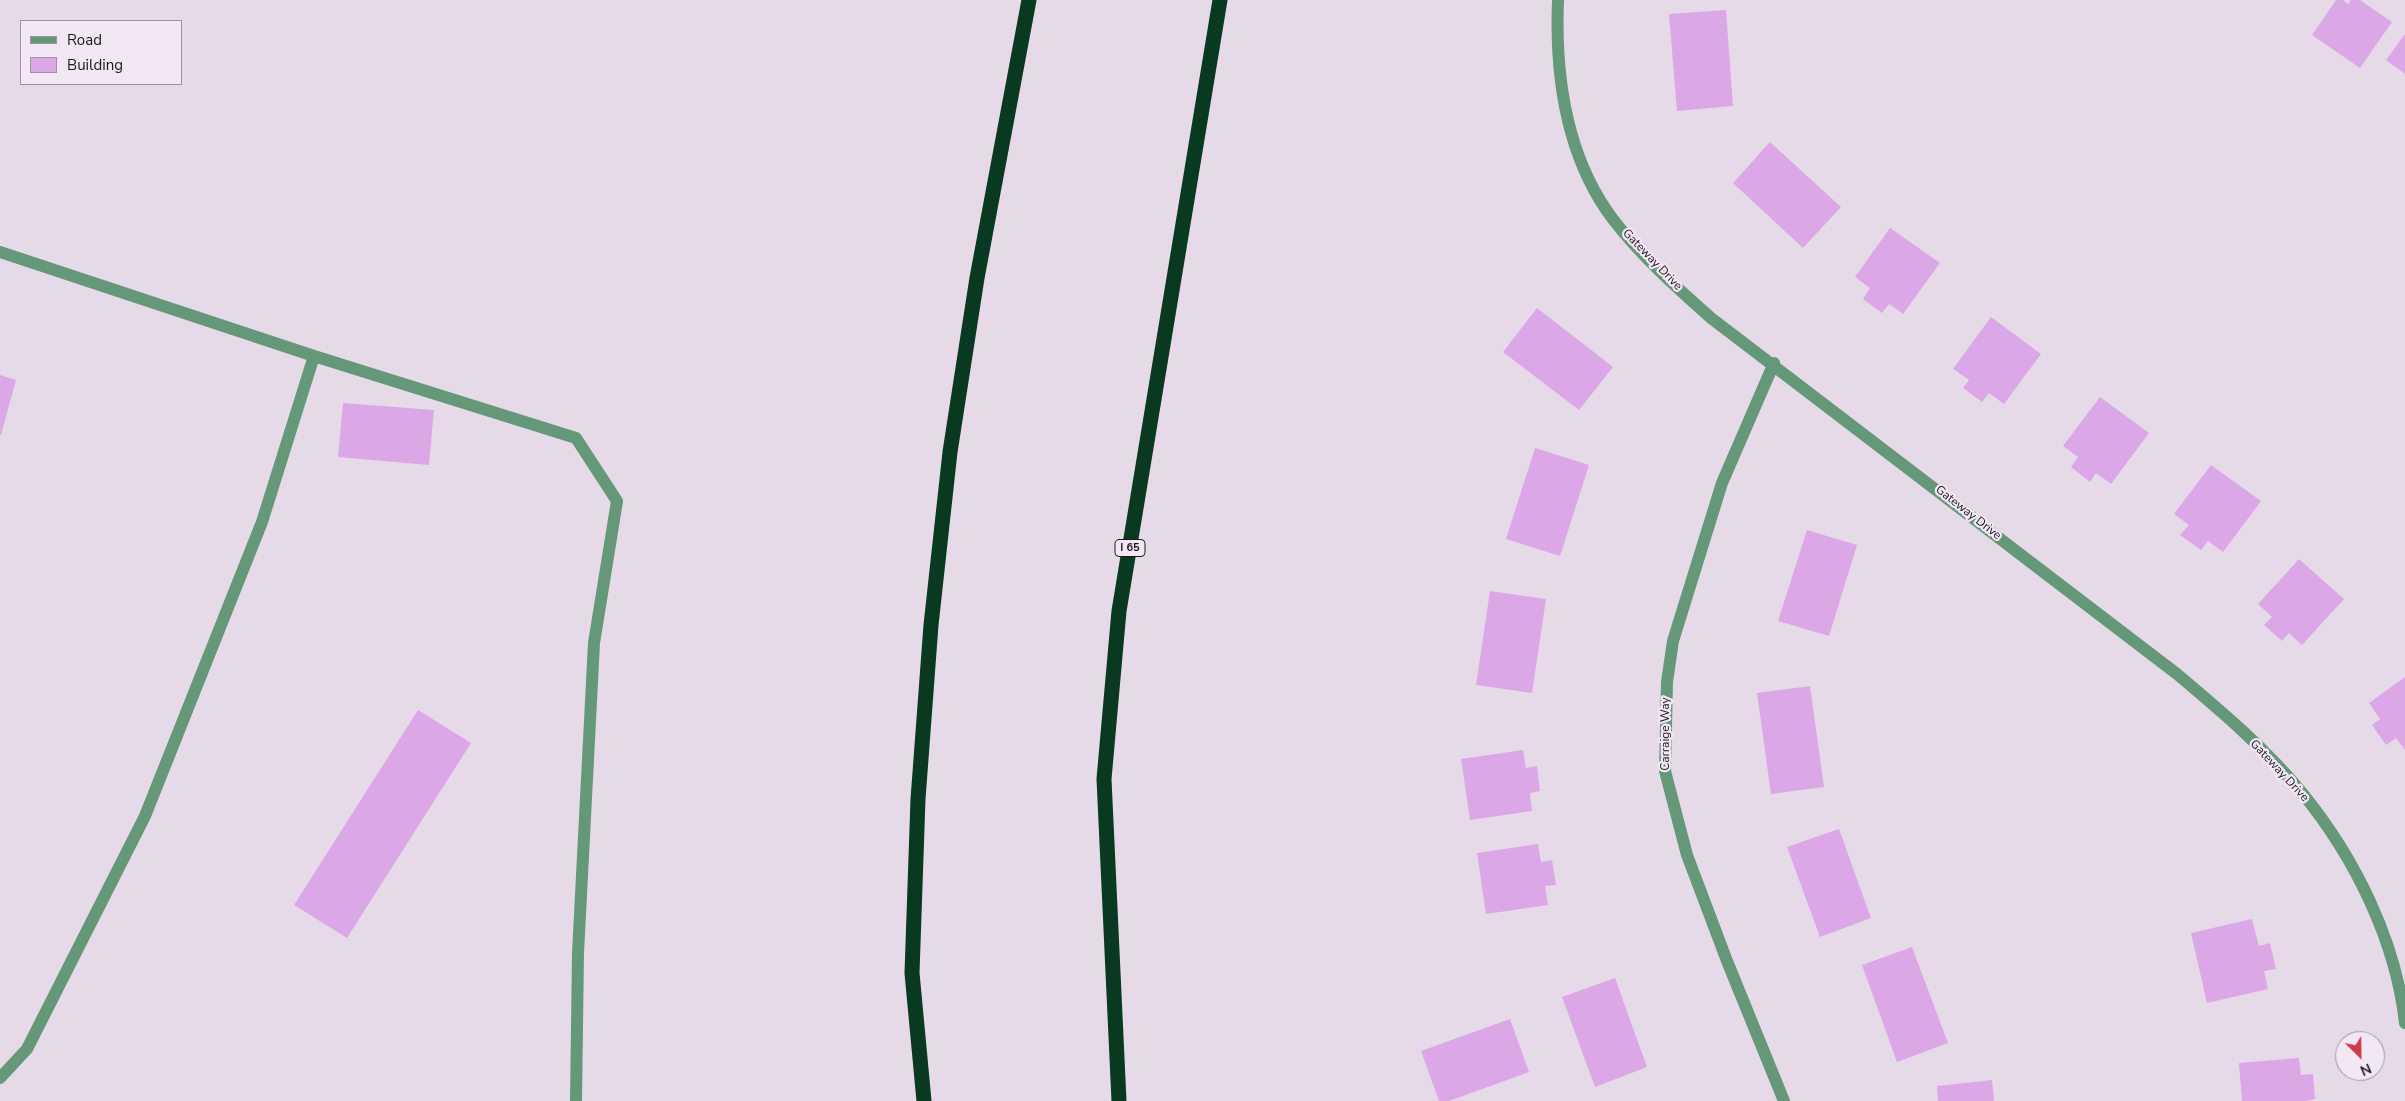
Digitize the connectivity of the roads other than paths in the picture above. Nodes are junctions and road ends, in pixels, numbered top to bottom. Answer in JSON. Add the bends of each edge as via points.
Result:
{"nodes":[{"id":1,"x":1029,"y":0,"type":"edge"},
{"id":2,"x":1220,"y":0,"type":"edge"},
{"id":3,"x":1558,"y":0,"type":"edge"},
{"id":4,"x":0,"y":252,"type":"edge"},
{"id":5,"x":314,"y":356,"type":"junction"},
{"id":6,"x":1774,"y":363,"type":"junction"},
{"id":7,"x":2403,"y":991,"type":"edge"},
{"id":8,"x":2405,"y":1023,"type":"edge"},
{"id":9,"x":0,"y":1078,"type":"edge"},
{"id":10,"x":576,"y":1101,"type":"edge"},
{"id":11,"x":924,"y":1101,"type":"edge"},
{"id":12,"x":1119,"y":1101,"type":"edge"},
{"id":13,"x":1784,"y":1101,"type":"edge"}],
"edges":[{"from":1,"to":11,"type":"highway","via":[[977,278],[951,442],[931,625],[918,799],[912,973]]},
{"from":2,"to":12,"type":"highway","number":"I 65","via":[[1119,611],[1104,779]]},
{"from":3,"to":6,"type":"street","name":"Gateway Drive","via":[[1560,72],[1572,138],[1612,217],[1666,278],[1711,318]]},
{"from":4,"to":5,"type":"street"},
{"from":5,"to":9,"type":"street","via":[[262,522],[146,816],[27,1049]]},
{"from":5,"to":10,"type":"street","via":[[576,438],[617,501],[594,643],[578,953]]},
{"from":6,"to":7,"type":"street","name":"Gateway Drive","via":[[2177,674],[2265,753],[2303,794],[2360,881]]},
{"from":6,"to":13,"type":"street","name":"Carraige Way","via":[[1722,483],[1673,641],[1667,682],[1665,771],[1686,855]]},
{"from":7,"to":8,"type":"street","name":"Gateway Drive"}]}
